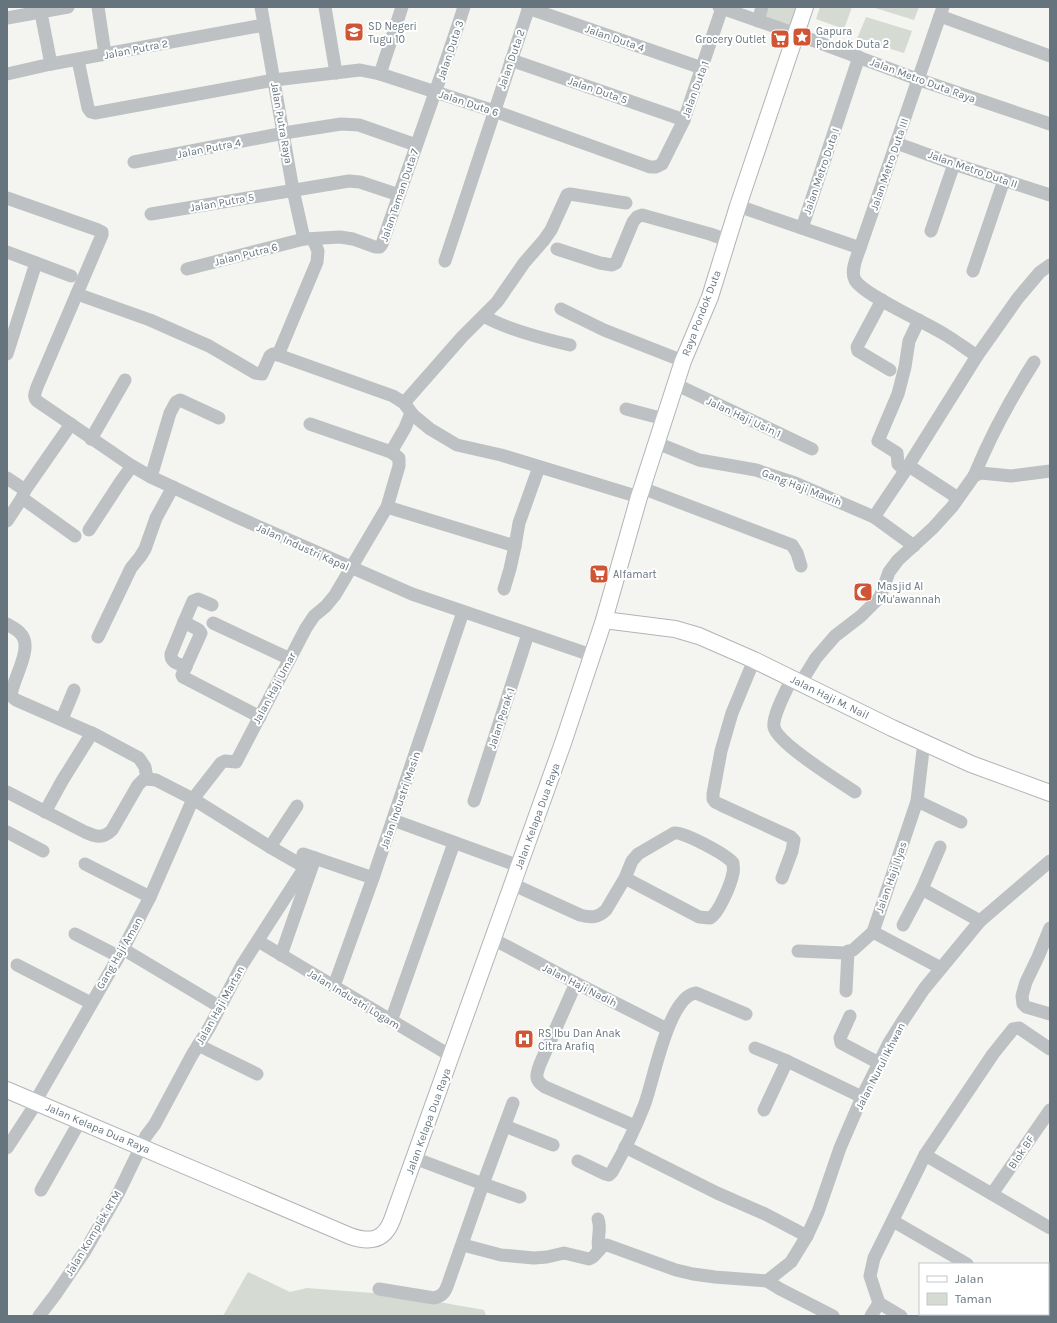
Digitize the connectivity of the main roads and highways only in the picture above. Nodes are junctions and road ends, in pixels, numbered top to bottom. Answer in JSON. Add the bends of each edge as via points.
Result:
{"nodes":[{"id":1,"x":805,"y":7,"type":"edge"},
{"id":2,"x":604,"y":620,"type":"junction"},
{"id":3,"x":1050,"y":793,"type":"edge"},
{"id":4,"x":7,"y":1090,"type":"edge"}],
"edges":[{"from":1,"to":2,"type":"main road","name":"Raya Pondok Duta","via":[[710,297],[675,384]]},
{"from":2,"to":3,"type":"main road","name":"Jalan Haji M. Nail","via":[[686,632],[754,660],[971,764]]},
{"from":2,"to":4,"type":"main road","name":"Jalan Kelapa Dua Raya","via":[[563,743],[387,1231],[378,1238],[365,1240],[350,1236]]}]}
